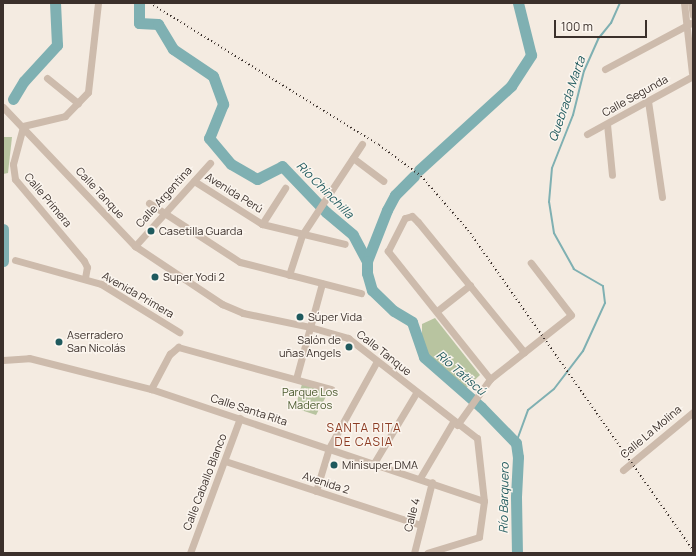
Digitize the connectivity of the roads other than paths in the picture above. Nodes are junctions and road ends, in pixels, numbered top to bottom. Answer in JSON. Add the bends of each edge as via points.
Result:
{"nodes":[{"id":1,"x":98,"y":3,"type":"edge"},
{"id":2,"x":684,"y":3,"type":"edge"},
{"id":3,"x":692,"y":3,"type":"edge"},
{"id":4,"x":693,"y":15,"type":"edge"},
{"id":5,"x":690,"y":24,"type":"edge"},
{"id":6,"x":604,"y":69,"type":"dead end"},
{"id":7,"x":693,"y":74,"type":"edge"},
{"id":8,"x":47,"y":78,"type":"dead end"},
{"id":9,"x":648,"y":101,"type":"junction"},
{"id":10,"x":78,"y":103,"type":"junction"},
{"id":11,"x":3,"y":107,"type":"edge"},
{"id":12,"x":607,"y":124,"type":"junction"},
{"id":13,"x":23,"y":126,"type":"junction"},
{"id":14,"x":587,"y":134,"type":"dead end"},
{"id":15,"x":362,"y":144,"type":"dead end"},
{"id":16,"x":353,"y":158,"type":"junction"},
{"id":17,"x":210,"y":163,"type":"dead end"},
{"id":18,"x":612,"y":175,"type":"dead end"},
{"id":19,"x":194,"y":181,"type":"junction"},
{"id":20,"x":383,"y":181,"type":"dead end"},
{"id":21,"x":285,"y":188,"type":"dead end"},
{"id":22,"x":662,"y":197,"type":"dead end"},
{"id":23,"x":149,"y":203,"type":"dead end"},
{"id":24,"x":165,"y":213,"type":"junction"},
{"id":25,"x":262,"y":224,"type":"junction"},
{"id":26,"x":302,"y":235,"type":"junction"},
{"id":27,"x":345,"y":244,"type":"dead end"},
{"id":28,"x":135,"y":246,"type":"junction"},
{"id":29,"x":16,"y":260,"type":"dead end"},
{"id":30,"x":532,"y":267,"type":"dead end"},
{"id":31,"x":289,"y":275,"type":"junction"},
{"id":32,"x":85,"y":278,"type":"junction"},
{"id":33,"x":322,"y":283,"type":"junction"},
{"id":34,"x":470,"y":285,"type":"junction"},
{"id":35,"x":361,"y":293,"type":"dead end"},
{"id":36,"x":437,"y":311,"type":"junction"},
{"id":37,"x":310,"y":327,"type":"junction"},
{"id":38,"x":179,"y":332,"type":"dead end"},
{"id":39,"x":524,"y":352,"type":"junction"},
{"id":40,"x":3,"y":360,"type":"edge"},
{"id":41,"x":377,"y":361,"type":"junction"},
{"id":42,"x":296,"y":379,"type":"junction"},
{"id":43,"x":490,"y":379,"type":"junction"},
{"id":44,"x":151,"y":389,"type":"junction"},
{"id":45,"x":331,"y":389,"type":"dead end"},
{"id":46,"x":416,"y":392,"type":"junction"},
{"id":47,"x":693,"y":412,"type":"edge"},
{"id":48,"x":240,"y":418,"type":"junction"},
{"id":49,"x":455,"y":424,"type":"junction"},
{"id":50,"x":328,"y":448,"type":"junction"},
{"id":51,"x":225,"y":461,"type":"junction"},
{"id":52,"x":374,"y":463,"type":"junction"},
{"id":53,"x":623,"y":470,"type":"dead end"},
{"id":54,"x":420,"y":478,"type":"junction"},
{"id":55,"x":432,"y":482,"type":"junction"},
{"id":56,"x":316,"y":491,"type":"junction"},
{"id":57,"x":484,"y":501,"type":"junction"},
{"id":58,"x":421,"y":525,"type":"junction"},
{"id":59,"x":190,"y":553,"type":"edge"},
{"id":60,"x":414,"y":553,"type":"edge"},
{"id":61,"x":427,"y":553,"type":"edge"}],
"edges":[{"from":1,"to":10,"type":"street","via":[[88,92]]},
{"from":2,"to":5,"type":"street"},
{"from":3,"to":4,"type":"street"},
{"from":5,"to":6,"type":"street"},
{"from":5,"to":7,"type":"street"},
{"from":7,"to":9,"type":"street","name":"Calle Segunda"},
{"from":8,"to":10,"type":"street"},
{"from":9,"to":12,"type":"street","name":"Calle Segunda"},
{"from":9,"to":22,"type":"street"},
{"from":10,"to":13,"type":"street","via":[[65,116]]},
{"from":11,"to":13,"type":"street","name":"Calle Tanque"},
{"from":12,"to":14,"type":"street","name":"Calle Segunda"},
{"from":12,"to":18,"type":"street"},
{"from":13,"to":28,"type":"street","name":"Calle Tanque"},
{"from":13,"to":32,"type":"street","name":"Calle Primera","via":[[13,164],[15,179],[84,261],[87,267]]},
{"from":15,"to":16,"type":"street"},
{"from":16,"to":20,"type":"street"},
{"from":16,"to":26,"type":"street","via":[[316,210]]},
{"from":17,"to":19,"type":"street","name":"Calle Argentina"},
{"from":19,"to":24,"type":"street","name":"Calle Argentina"},
{"from":19,"to":25,"type":"street","name":"Avenida Perú"},
{"from":21,"to":25,"type":"street"},
{"from":23,"to":24,"type":"street"},
{"from":24,"to":28,"type":"street","name":"Calle Argentina"},
{"from":24,"to":31,"type":"street","via":[[240,262]]},
{"from":25,"to":26,"type":"street","name":"Avenida Perú"},
{"from":26,"to":27,"type":"street","name":"Avenida Perú"},
{"from":26,"to":31,"type":"street"},
{"from":28,"to":37,"type":"street","name":"Calle Tanque","via":[[222,304],[243,313]]},
{"from":29,"to":32,"type":"street","name":"Avenida Primera"},
{"from":30,"to":39,"type":"street","via":[[573,318]]},
{"from":31,"to":33,"type":"street"},
{"from":32,"to":38,"type":"street","name":"Avenida Primera","via":[[110,289]]},
{"from":33,"to":35,"type":"street"},
{"from":33,"to":37,"type":"street"},
{"from":34,"to":36,"type":"street"},
{"from":34,"to":36,"type":"street","via":[[414,218],[405,218],[388,251]]},
{"from":34,"to":39,"type":"street"},
{"from":36,"to":43,"type":"street"},
{"from":37,"to":41,"type":"street","name":"Calle Tanque","via":[[348,338]]},
{"from":37,"to":42,"type":"street"},
{"from":39,"to":43,"type":"street"},
{"from":40,"to":44,"type":"street","name":"Calle Santa Rita","via":[[29,358]]},
{"from":41,"to":46,"type":"street","name":"Calle Tanque"},
{"from":41,"to":50,"type":"street"},
{"from":42,"to":44,"type":"street","via":[[178,347],[173,349]]},
{"from":42,"to":45,"type":"street"},
{"from":43,"to":49,"type":"street"},
{"from":44,"to":48,"type":"street","name":"Calle Santa Rita"},
{"from":46,"to":49,"type":"street","name":"Calle Tanque"},
{"from":46,"to":52,"type":"street"},
{"from":47,"to":53,"type":"street","name":"Calle La Molina"},
{"from":48,"to":50,"type":"street","name":"Calle Santa Rita"},
{"from":48,"to":51,"type":"street","name":"Calle Caballo Blanco"},
{"from":49,"to":54,"type":"street"},
{"from":49,"to":57,"type":"street","name":"Calle Tanque","via":[[477,438]]},
{"from":50,"to":52,"type":"street","name":"Calle Santa Rita"},
{"from":50,"to":56,"type":"street"},
{"from":51,"to":56,"type":"street","name":"Avenida 2"},
{"from":51,"to":59,"type":"street","name":"Calle Caballo Blanco"},
{"from":52,"to":54,"type":"street","name":"Calle Santa Rita"},
{"from":54,"to":55,"type":"street","name":"Calle Santa Rita"},
{"from":55,"to":57,"type":"street","name":"Calle Santa Rita"},
{"from":55,"to":58,"type":"street","name":"Calle 4"},
{"from":56,"to":58,"type":"street","name":"Avenida 2"},
{"from":57,"to":61,"type":"street","name":"Calle Tanque","via":[[478,537]]},
{"from":58,"to":60,"type":"street","name":"Calle 4"}]}
